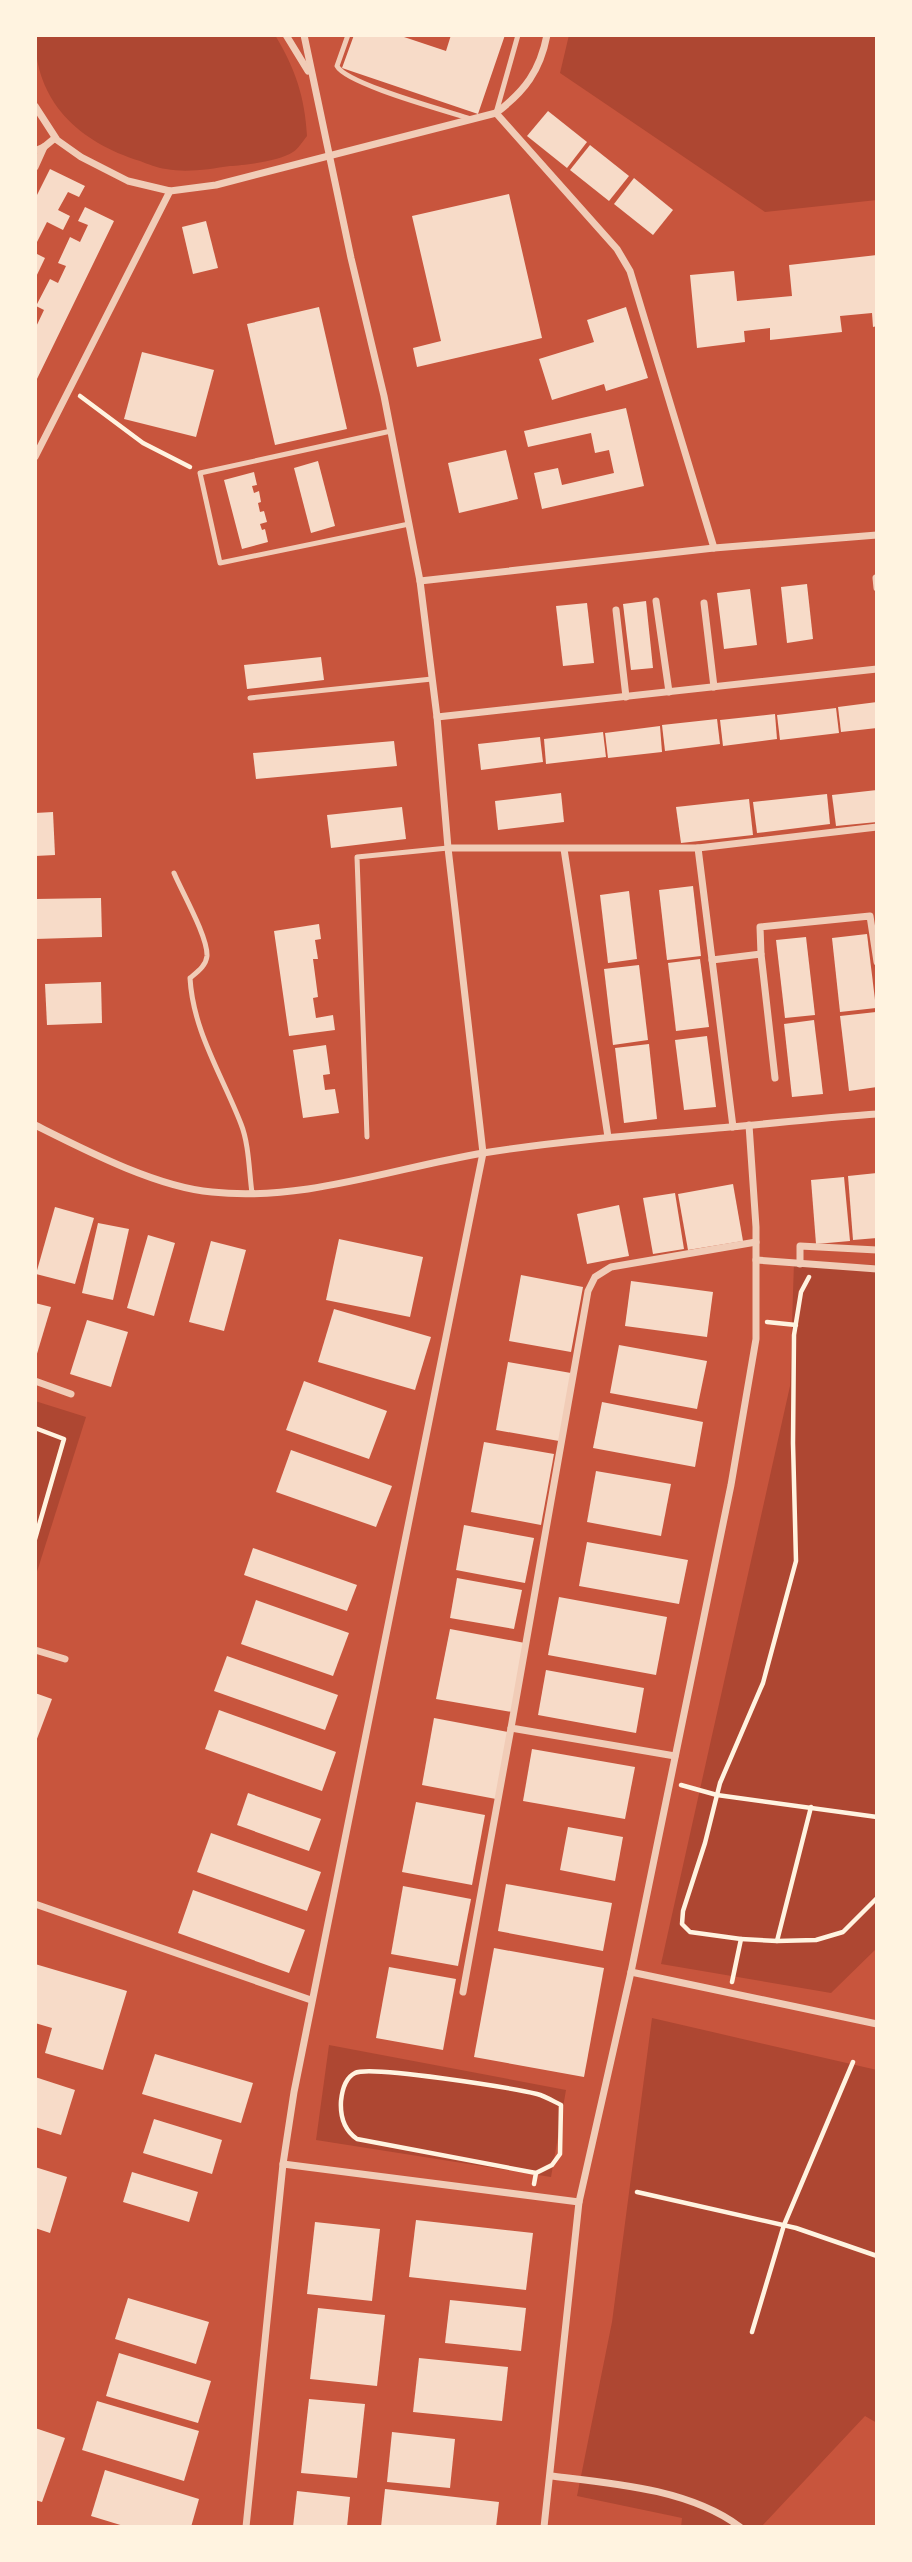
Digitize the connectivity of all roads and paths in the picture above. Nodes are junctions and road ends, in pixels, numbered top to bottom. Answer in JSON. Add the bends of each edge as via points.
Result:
{"nodes":[{"id":1,"x":286,"y":35,"type":"edge"},
{"id":2,"x":304,"y":35,"type":"edge"},
{"id":3,"x":348,"y":35,"type":"edge"},
{"id":4,"x":518,"y":35,"type":"edge"},
{"id":5,"x":547,"y":35,"type":"edge"},
{"id":6,"x":312,"y":78,"type":"junction"},
{"id":7,"x":35,"y":106,"type":"edge"},
{"id":8,"x":496,"y":113,"type":"junction"},
{"id":9,"x":471,"y":119,"type":"junction"},
{"id":10,"x":55,"y":138,"type":"junction"},
{"id":11,"x":44,"y":147,"type":"junction"},
{"id":12,"x":35,"y":150,"type":"edge"},
{"id":13,"x":329,"y":155,"type":"junction"},
{"id":14,"x":35,"y":167,"type":"edge"},
{"id":15,"x":170,"y":191,"type":"junction"},
{"id":16,"x":70,"y":389,"type":"junction"},
{"id":17,"x":391,"y":431,"type":"junction"},
{"id":18,"x":39,"y":440,"type":"edge"},
{"id":19,"x":35,"y":457,"type":"edge"},
{"id":20,"x":200,"y":473,"type":"junction"},
{"id":21,"x":409,"y":524,"type":"junction"},
{"id":22,"x":877,"y":535,"type":"edge"},
{"id":23,"x":714,"y":548,"type":"junction"},
{"id":24,"x":876,"y":578,"type":"edge"},
{"id":25,"x":420,"y":580,"type":"junction"},
{"id":26,"x":877,"y":588,"type":"edge"},
{"id":27,"x":656,"y":601,"type":"dead end"},
{"id":28,"x":704,"y":603,"type":"dead end"},
{"id":29,"x":617,"y":610,"type":"dead end"},
{"id":30,"x":877,"y":669,"type":"edge"},
{"id":31,"x":432,"y":679,"type":"junction"},
{"id":32,"x":714,"y":687,"type":"junction"},
{"id":33,"x":668,"y":692,"type":"junction"},
{"id":34,"x":626,"y":697,"type":"junction"},
{"id":35,"x":250,"y":698,"type":"dead end"},
{"id":36,"x":437,"y":717,"type":"junction"},
{"id":37,"x":877,"y":827,"type":"edge"},
{"id":38,"x":448,"y":848,"type":"junction"},
{"id":39,"x":698,"y":848,"type":"junction"},
{"id":40,"x":565,"y":849,"type":"junction"},
{"id":41,"x":174,"y":873,"type":"dead end"},
{"id":42,"x":761,"y":954,"type":"junction"},
{"id":43,"x":712,"y":960,"type":"junction"},
{"id":44,"x":877,"y":962,"type":"edge"},
{"id":45,"x":775,"y":1078,"type":"dead end"},
{"id":46,"x":877,"y":1114,"type":"edge"},
{"id":47,"x":35,"y":1125,"type":"edge"},
{"id":48,"x":749,"y":1125,"type":"junction"},
{"id":49,"x":733,"y":1127,"type":"junction"},
{"id":50,"x":367,"y":1137,"type":"dead end"},
{"id":51,"x":608,"y":1137,"type":"junction"},
{"id":52,"x":482,"y":1153,"type":"junction"},
{"id":53,"x":252,"y":1193,"type":"junction"},
{"id":54,"x":756,"y":1242,"type":"junction"},
{"id":55,"x":877,"y":1250,"type":"edge"},
{"id":56,"x":756,"y":1260,"type":"junction"},
{"id":57,"x":800,"y":1264,"type":"junction"},
{"id":58,"x":877,"y":1269,"type":"edge"},
{"id":59,"x":820,"y":1275,"type":"dead end"},
{"id":60,"x":756,"y":1321,"type":"junction"},
{"id":61,"x":796,"y":1325,"type":"junction"},
{"id":62,"x":35,"y":1381,"type":"edge"},
{"id":63,"x":71,"y":1394,"type":"dead end"},
{"id":64,"x":35,"y":1428,"type":"edge"},
{"id":65,"x":35,"y":1539,"type":"edge"},
{"id":66,"x":35,"y":1650,"type":"edge"},
{"id":67,"x":65,"y":1659,"type":"dead end"},
{"id":68,"x":512,"y":1728,"type":"junction"},
{"id":69,"x":676,"y":1756,"type":"junction"},
{"id":70,"x":670,"y":1782,"type":"junction"},
{"id":71,"x":717,"y":1795,"type":"junction"},
{"id":72,"x":811,"y":1807,"type":"junction"},
{"id":73,"x":877,"y":1817,"type":"edge"},
{"id":74,"x":877,"y":1898,"type":"edge"},
{"id":75,"x":35,"y":1903,"type":"edge"},
{"id":76,"x":741,"y":1939,"type":"junction"},
{"id":77,"x":777,"y":1941,"type":"junction"},
{"id":78,"x":631,"y":1972,"type":"junction"},
{"id":79,"x":463,"y":1992,"type":"dead end"},
{"id":80,"x":730,"y":1993,"type":"junction"},
{"id":81,"x":312,"y":2000,"type":"junction"},
{"id":82,"x":877,"y":2024,"type":"edge"},
{"id":83,"x":853,"y":2062,"type":"dead end"},
{"id":84,"x":283,"y":2164,"type":"junction"},
{"id":85,"x":536,"y":2173,"type":"junction"},
{"id":86,"x":637,"y":2192,"type":"dead end"},
{"id":87,"x":532,"y":2196,"type":"junction"},
{"id":88,"x":579,"y":2202,"type":"junction"},
{"id":89,"x":784,"y":2225,"type":"junction"},
{"id":90,"x":877,"y":2256,"type":"edge"},
{"id":91,"x":752,"y":2332,"type":"dead end"},
{"id":92,"x":551,"y":2476,"type":"junction"},
{"id":93,"x":246,"y":2527,"type":"edge"},
{"id":94,"x":544,"y":2527,"type":"edge"},
{"id":95,"x":740,"y":2527,"type":"edge"}],
"edges":[{"from":1,"to":6,"type":"street"},
{"from":2,"to":6,"type":"street"},
{"from":3,"to":9,"type":"lane","via":[[337,66],[340,72]]},
{"from":4,"to":8,"type":"lane"},
{"from":5,"to":8,"type":"street","via":[[543,58],[529,80]]},
{"from":6,"to":13,"type":"street"},
{"from":7,"to":10,"type":"street"},
{"from":8,"to":9,"type":"street"},
{"from":8,"to":23,"type":"street","via":[[617,249],[630,271]]},
{"from":9,"to":13,"type":"street"},
{"from":10,"to":11,"type":"street"},
{"from":10,"to":15,"type":"street","via":[[128,181]]},
{"from":11,"to":12,"type":"street"},
{"from":11,"to":14,"type":"street"},
{"from":13,"to":15,"type":"street","via":[[216,185]]},
{"from":13,"to":17,"type":"street"},
{"from":15,"to":16,"type":"street"},
{"from":16,"to":18,"type":"street"},
{"from":16,"to":20,"type":"path","via":[[144,443]]},
{"from":17,"to":20,"type":"lane"},
{"from":17,"to":21,"type":"street"},
{"from":18,"to":19,"type":"street"},
{"from":20,"to":21,"type":"lane","via":[[220,564]]},
{"from":21,"to":25,"type":"street"},
{"from":22,"to":23,"type":"street"},
{"from":23,"to":25,"type":"street"},
{"from":24,"to":26,"type":"street"},
{"from":25,"to":31,"type":"street"},
{"from":27,"to":33,"type":"street"},
{"from":28,"to":32,"type":"street"},
{"from":29,"to":34,"type":"street"},
{"from":30,"to":32,"type":"street"},
{"from":31,"to":35,"type":"lane"},
{"from":31,"to":36,"type":"street"},
{"from":32,"to":33,"type":"street"},
{"from":33,"to":34,"type":"street"},
{"from":34,"to":36,"type":"street"},
{"from":36,"to":38,"type":"street"},
{"from":37,"to":39,"type":"street"},
{"from":38,"to":40,"type":"street"},
{"from":38,"to":50,"type":"lane","via":[[357,857]]},
{"from":38,"to":52,"type":"street"},
{"from":39,"to":40,"type":"street"},
{"from":39,"to":43,"type":"street"},
{"from":40,"to":51,"type":"street"},
{"from":41,"to":53,"type":"lane","via":[[202,934],[207,957],[190,978],[191,994],[211,1060],[242,1126]]},
{"from":42,"to":43,"type":"street"},
{"from":42,"to":44,"type":"street","via":[[760,927],[870,916]]},
{"from":42,"to":45,"type":"street"},
{"from":43,"to":49,"type":"street"},
{"from":46,"to":48,"type":"street"},
{"from":47,"to":53,"type":"street","via":[[141,1173],[211,1192]]},
{"from":48,"to":49,"type":"street"},
{"from":48,"to":54,"type":"street"},
{"from":49,"to":51,"type":"street"},
{"from":51,"to":52,"type":"street"},
{"from":52,"to":53,"type":"street","via":[[319,1187]]},
{"from":52,"to":81,"type":"street"},
{"from":54,"to":56,"type":"street"},
{"from":54,"to":68,"type":"street","via":[[611,1267],[596,1277],[588,1291]]},
{"from":55,"to":57,"type":"street","via":[[800,1246]]},
{"from":56,"to":57,"type":"street"},
{"from":56,"to":60,"type":"street"},
{"from":57,"to":58,"type":"street"},
{"from":59,"to":61,"type":"path","via":[[806,1279]]},
{"from":60,"to":61,"type":"path"},
{"from":60,"to":69,"type":"street","via":[[732,1485]]},
{"from":61,"to":71,"type":"path","via":[[796,1562],[763,1683]]},
{"from":62,"to":63,"type":"street"},
{"from":64,"to":65,"type":"path","via":[[64,1439]]},
{"from":66,"to":67,"type":"street"},
{"from":68,"to":69,"type":"street"},
{"from":68,"to":79,"type":"street"},
{"from":69,"to":70,"type":"street"},
{"from":70,"to":71,"type":"path"},
{"from":70,"to":78,"type":"street"},
{"from":71,"to":72,"type":"path"},
{"from":71,"to":76,"type":"path","via":[[682,1924],[690,1932]]},
{"from":72,"to":73,"type":"path"},
{"from":72,"to":77,"type":"path"},
{"from":74,"to":77,"type":"path","via":[[843,1932],[816,1940]]},
{"from":75,"to":81,"type":"street"},
{"from":76,"to":77,"type":"path"},
{"from":76,"to":80,"type":"path"},
{"from":78,"to":80,"type":"street"},
{"from":78,"to":88,"type":"street"},
{"from":80,"to":82,"type":"street"},
{"from":81,"to":84,"type":"street"},
{"from":83,"to":89,"type":"path"},
{"from":84,"to":87,"type":"street"},
{"from":84,"to":93,"type":"street"},
{"from":85,"to":85,"type":"path","via":[[552,2165],[560,2154],[561,2105],[540,2094],[366,2070],[350,2076],[344,2085],[342,2119],[348,2133],[357,2139]]},
{"from":85,"to":87,"type":"path"},
{"from":86,"to":89,"type":"path"},
{"from":87,"to":88,"type":"street"},
{"from":88,"to":92,"type":"street"},
{"from":89,"to":90,"type":"path"},
{"from":89,"to":91,"type":"path"},
{"from":92,"to":94,"type":"street"},
{"from":92,"to":95,"type":"street","via":[[625,2485],[688,2501]]}]}
